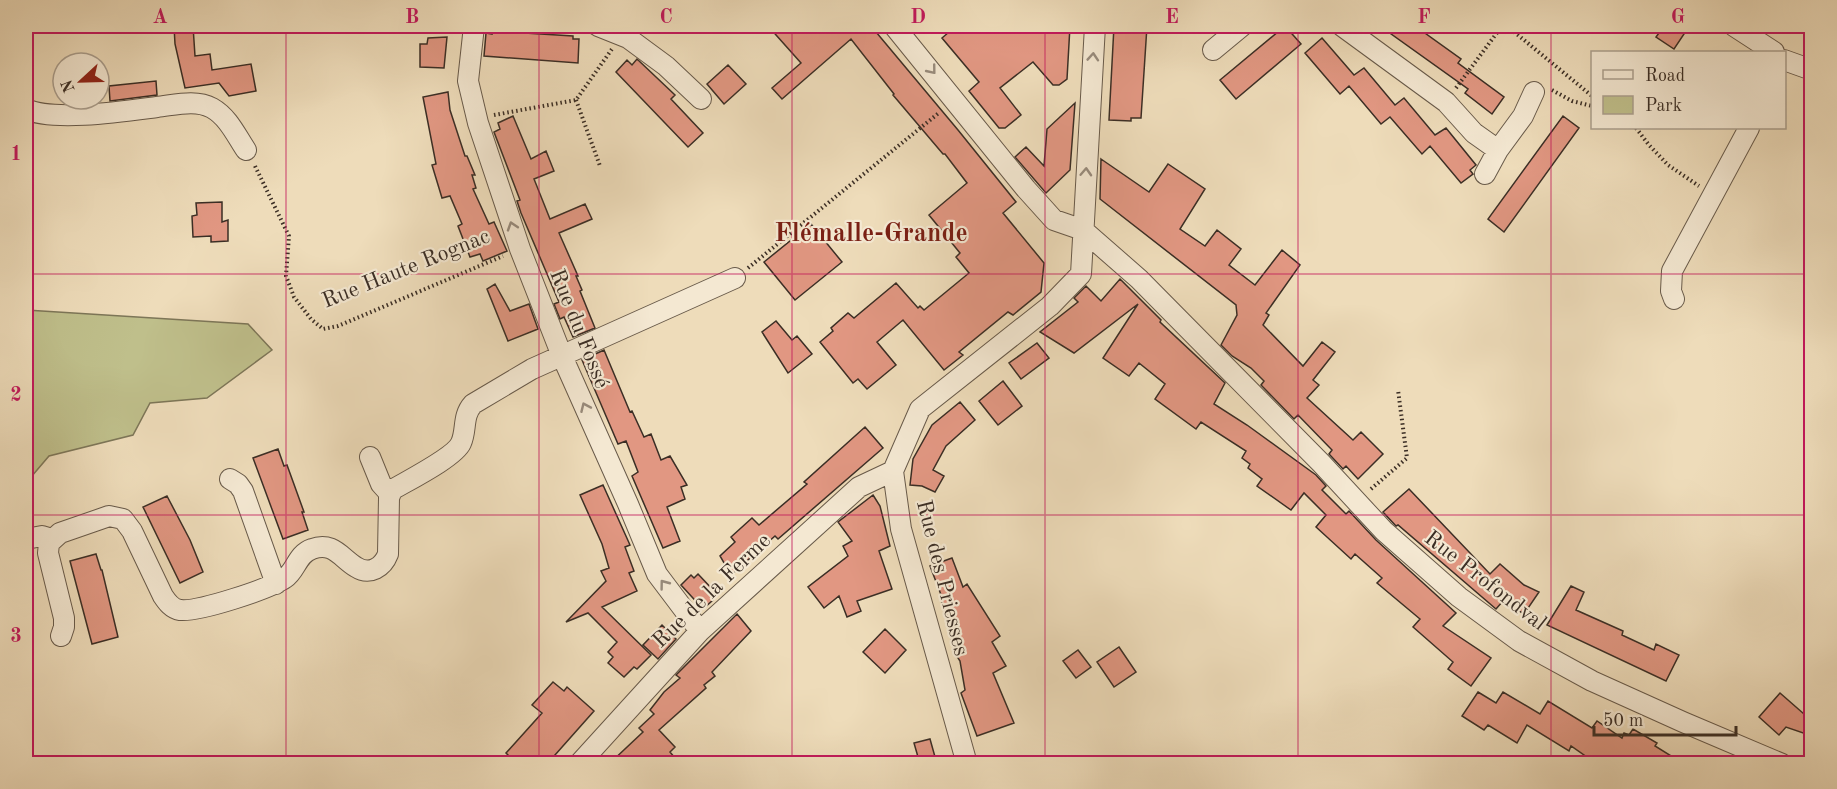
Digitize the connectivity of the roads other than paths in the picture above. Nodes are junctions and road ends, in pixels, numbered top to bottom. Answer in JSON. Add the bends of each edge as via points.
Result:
{"nodes":[{"id":1,"x":474,"y":26,"type":"edge"},
{"id":2,"x":598,"y":26,"type":"edge"},
{"id":3,"x":1095,"y":26,"type":"edge"},
{"id":4,"x":1242,"y":26,"type":"edge"},
{"id":5,"x":1342,"y":26,"type":"edge"},
{"id":6,"x":1734,"y":26,"type":"edge"},
{"id":7,"x":905,"y":29,"type":"edge"},
{"id":8,"x":1213,"y":50,"type":"dead end"},
{"id":9,"x":1770,"y":51,"type":"edge"},
{"id":10,"x":1786,"y":60,"type":"edge"},
{"id":11,"x":1812,"y":70,"type":"edge"},
{"id":12,"x":1534,"y":92,"type":"dead end"},
{"id":13,"x":701,"y":99,"type":"dead end"},
{"id":14,"x":26,"y":109,"type":"edge"},
{"id":15,"x":1748,"y":129,"type":"edge"},
{"id":16,"x":246,"y":150,"type":"road end"},
{"id":17,"x":1498,"y":150,"type":"junction"},
{"id":18,"x":1485,"y":174,"type":"dead end"},
{"id":19,"x":1083,"y":230,"type":"junction"},
{"id":20,"x":735,"y":278,"type":"road end"},
{"id":21,"x":1674,"y":299,"type":"dead end"},
{"id":22,"x":562,"y":356,"type":"junction"},
{"id":23,"x":370,"y":457,"type":"dead end"},
{"id":24,"x":894,"y":471,"type":"junction"},
{"id":25,"x":230,"y":479,"type":"dead end"},
{"id":26,"x":390,"y":494,"type":"junction"},
{"id":27,"x":26,"y":539,"type":"edge"},
{"id":28,"x":52,"y":539,"type":"junction"},
{"id":29,"x":276,"y":584,"type":"junction"},
{"id":30,"x":700,"y":631,"type":"junction"},
{"id":31,"x":61,"y":636,"type":"dead end"},
{"id":32,"x":579,"y":764,"type":"edge"},
{"id":33,"x":967,"y":764,"type":"edge"},
{"id":34,"x":1782,"y":764,"type":"edge"}],
"edges":[{"from":22,"to":1,"type":"street","name":"Rue du Fossé","one_way":true,"via":[[520,249],[477,118],[468,81]]},
{"from":2,"to":13,"type":"street","via":[[628,38]]},
{"from":19,"to":3,"type":"street","name":"Rue des Priesses","one_way":true},
{"from":4,"to":8,"type":"street"},
{"from":5,"to":17,"type":"street","via":[[1446,102],[1474,133]]},
{"from":6,"to":9,"type":"street"},
{"from":7,"to":19,"type":"street","one_way":true,"via":[[1026,189],[1054,220]]},
{"from":10,"to":11,"type":"street"},
{"from":12,"to":17,"type":"street","via":[[1523,116]]},
{"from":14,"to":16,"type":"street","via":[[42,114],[77,114],[199,104],[225,118]]},
{"from":15,"to":21,"type":"street","via":[[1672,271]]},
{"from":17,"to":18,"type":"street"},
{"from":19,"to":24,"type":"street","name":"Rue des Priesses","via":[[1081,274],[1050,306],[920,410]]},
{"from":19,"to":34,"type":"street","name":"Rue Profondval","via":[[1139,279],[1384,531],[1459,597],[1519,641],[1592,681]]},
{"from":20,"to":22,"type":"street"},
{"from":22,"to":26,"type":"street","via":[[473,404],[467,410],[457,449]]},
{"from":30,"to":22,"type":"street","name":"Rue du Fossé","one_way":true,"via":[[657,574]]},
{"from":23,"to":26,"type":"street","via":[[381,484]]},
{"from":24,"to":30,"type":"street","name":"Rue de la Ferme","via":[[859,487]]},
{"from":24,"to":33,"type":"street","name":"Rue des Priesses","via":[[901,529]]},
{"from":25,"to":29,"type":"street","via":[[243,491]]},
{"from":26,"to":29,"type":"street","via":[[388,554],[381,566],[361,570],[333,549],[318,547],[302,555],[290,575]]},
{"from":27,"to":28,"type":"street"},
{"from":28,"to":29,"type":"street","via":[[109,516],[123,519],[163,596],[182,610],[219,603]]},
{"from":28,"to":31,"type":"street","via":[[48,553],[64,618]]},
{"from":30,"to":32,"type":"street","name":"Rue de la Ferme"}]}
